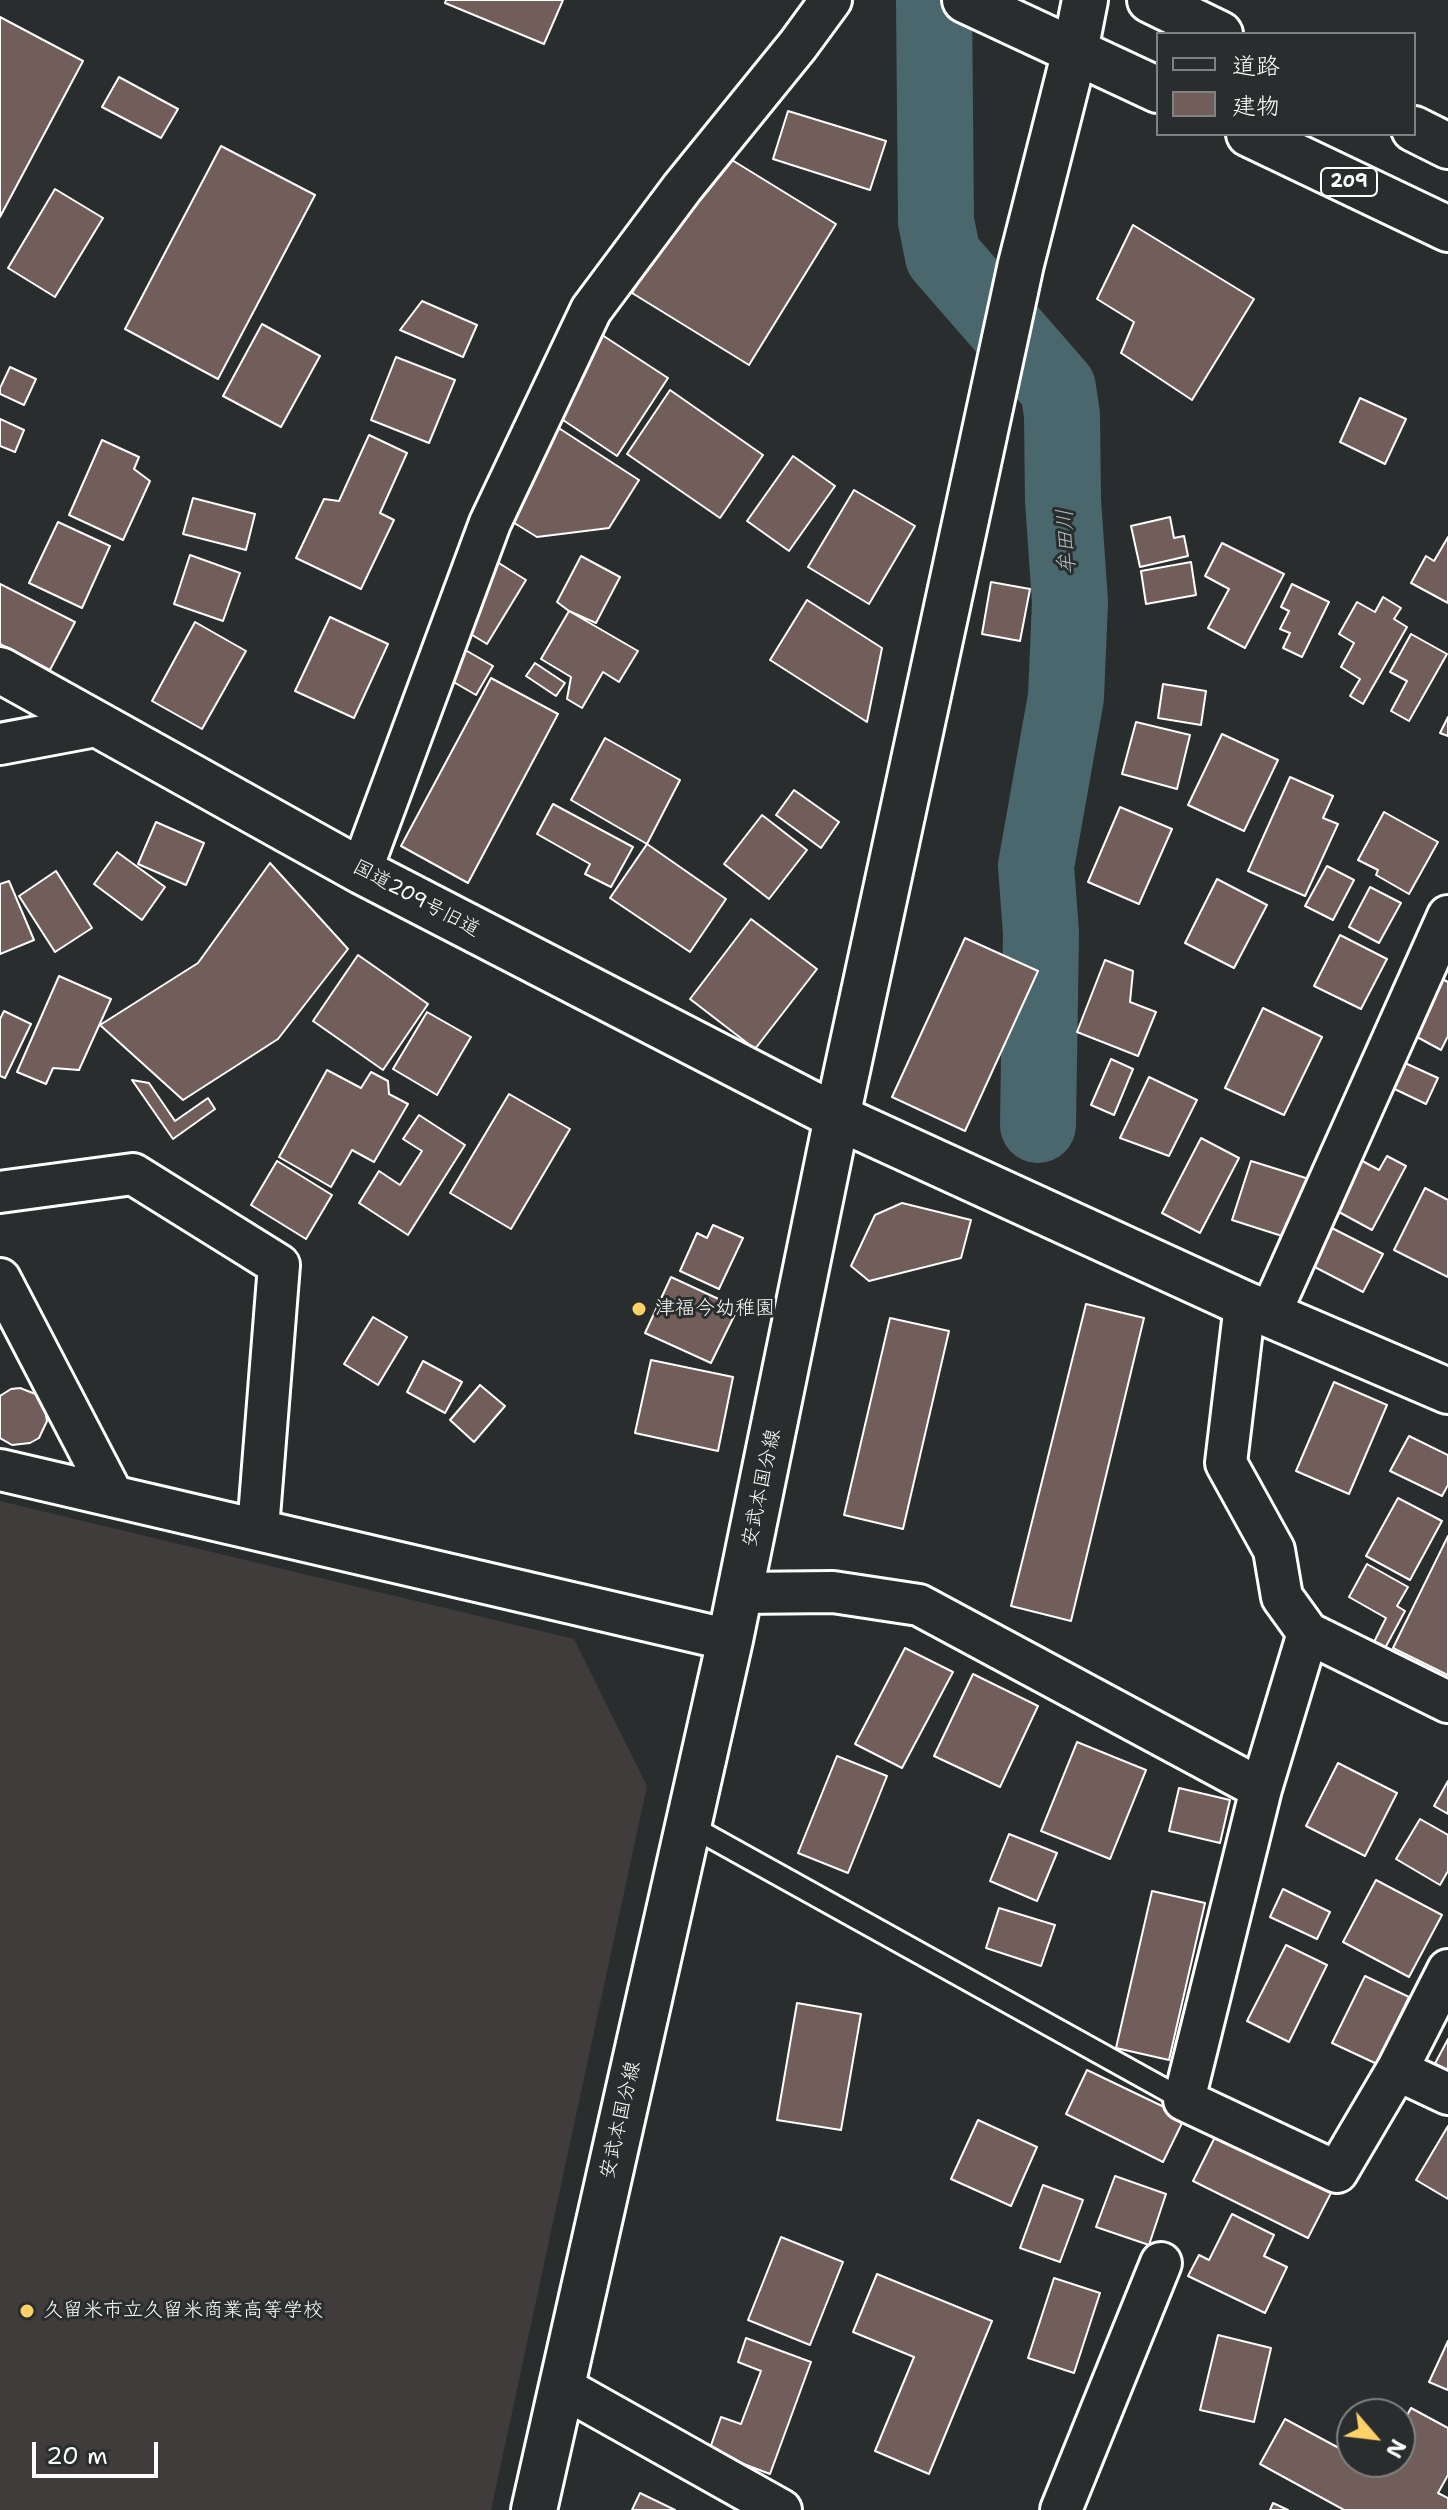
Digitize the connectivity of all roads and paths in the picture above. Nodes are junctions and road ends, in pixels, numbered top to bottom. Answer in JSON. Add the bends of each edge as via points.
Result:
{"nodes":[{"id":1,"x":831,"y":0,"type":"edge"},
{"id":2,"x":965,"y":0,"type":"edge"},
{"id":3,"x":1085,"y":0,"type":"edge"},
{"id":4,"x":1150,"y":0,"type":"edge"},
{"id":5,"x":1216,"y":32,"type":"edge"},
{"id":6,"x":1075,"y":51,"type":"junction"},
{"id":7,"x":1156,"y":89,"type":"edge"},
{"id":8,"x":1416,"y":130,"type":"edge"},
{"id":9,"x":1253,"y":136,"type":"edge"},
{"id":10,"x":1448,"y":146,"type":"edge"},
{"id":11,"x":1448,"y":229,"type":"edge"},
{"id":12,"x":0,"y":670,"type":"edge"},
{"id":13,"x":101,"y":725,"type":"junction"},
{"id":14,"x":0,"y":744,"type":"edge"},
{"id":15,"x":361,"y":871,"type":"junction"},
{"id":16,"x":1448,"y":916,"type":"edge"},
{"id":17,"x":837,"y":1117,"type":"junction"},
{"id":18,"x":0,"y":1192,"type":"edge"},
{"id":19,"x":0,"y":1279,"type":"edge"},
{"id":20,"x":1258,"y":1309,"type":"junction"},
{"id":21,"x":1448,"y":1391,"type":"edge"},
{"id":22,"x":0,"y":1470,"type":"edge"},
{"id":23,"x":113,"y":1496,"type":"junction"},
{"id":24,"x":258,"y":1529,"type":"junction"},
{"id":25,"x":740,"y":1593,"type":"junction"},
{"id":26,"x":1308,"y":1633,"type":"junction"},
{"id":27,"x":730,"y":1640,"type":"junction"},
{"id":28,"x":1448,"y":1702,"type":"edge"},
{"id":29,"x":1261,"y":1789,"type":"junction"},
{"id":30,"x":687,"y":1824,"type":"junction"},
{"id":31,"x":1448,"y":1970,"type":"edge"},
{"id":32,"x":1397,"y":2070,"type":"junction"},
{"id":33,"x":1448,"y":2094,"type":"edge"},
{"id":34,"x":1184,"y":2100,"type":"junction"},
{"id":35,"x":1161,"y":2263,"type":"dead end"},
{"id":36,"x":562,"y":2387,"type":"junction"},
{"id":37,"x":534,"y":2510,"type":"edge"},
{"id":38,"x":781,"y":2510,"type":"edge"},
{"id":39,"x":1061,"y":2510,"type":"edge"}],
"edges":[{"from":1,"to":15,"type":"street","via":[[591,310],[490,523]]},
{"from":2,"to":6,"type":"main road"},
{"from":3,"to":6,"type":"main road","name":"安武本国分線"},
{"from":4,"to":5,"type":"main road"},
{"from":6,"to":7,"type":"main road"},
{"from":6,"to":17,"type":"main road","name":"安武本国分線","via":[[1021,264]]},
{"from":8,"to":10,"type":"main road"},
{"from":9,"to":11,"type":"main road","number":"209"},
{"from":12,"to":13,"type":"main road","name":"国道209号旧道"},
{"from":13,"to":14,"type":"street"},
{"from":13,"to":15,"type":"main road","name":"国道209号旧道"},
{"from":15,"to":17,"type":"main road","name":"国道209号旧道"},
{"from":16,"to":20,"type":"street"},
{"from":17,"to":20,"type":"main road"},
{"from":17,"to":25,"type":"main road","name":"安武本国分線"},
{"from":18,"to":24,"type":"street","via":[[133,1174],[279,1265]]},
{"from":19,"to":23,"type":"street"},
{"from":20,"to":21,"type":"main road"},
{"from":20,"to":26,"type":"street","via":[[1226,1463],[1274,1550],[1282,1597]]},
{"from":22,"to":23,"type":"street"},
{"from":23,"to":24,"type":"street"},
{"from":24,"to":27,"type":"street"},
{"from":25,"to":27,"type":"main road","name":"安武本国分線"},
{"from":25,"to":29,"type":"street","via":[[833,1592],[919,1605]]},
{"from":26,"to":28,"type":"street"},
{"from":26,"to":29,"type":"street"},
{"from":27,"to":30,"type":"main road","name":"安武本国分線"},
{"from":29,"to":34,"type":"street"},
{"from":30,"to":34,"type":"lane"},
{"from":30,"to":36,"type":"main road","name":"安武本国分線"},
{"from":31,"to":32,"type":"street"},
{"from":32,"to":33,"type":"street"},
{"from":32,"to":34,"type":"street","via":[[1337,2172]]},
{"from":35,"to":39,"type":"street"},
{"from":36,"to":37,"type":"main road","name":"安武本国分線"},
{"from":36,"to":38,"type":"street"}]}
